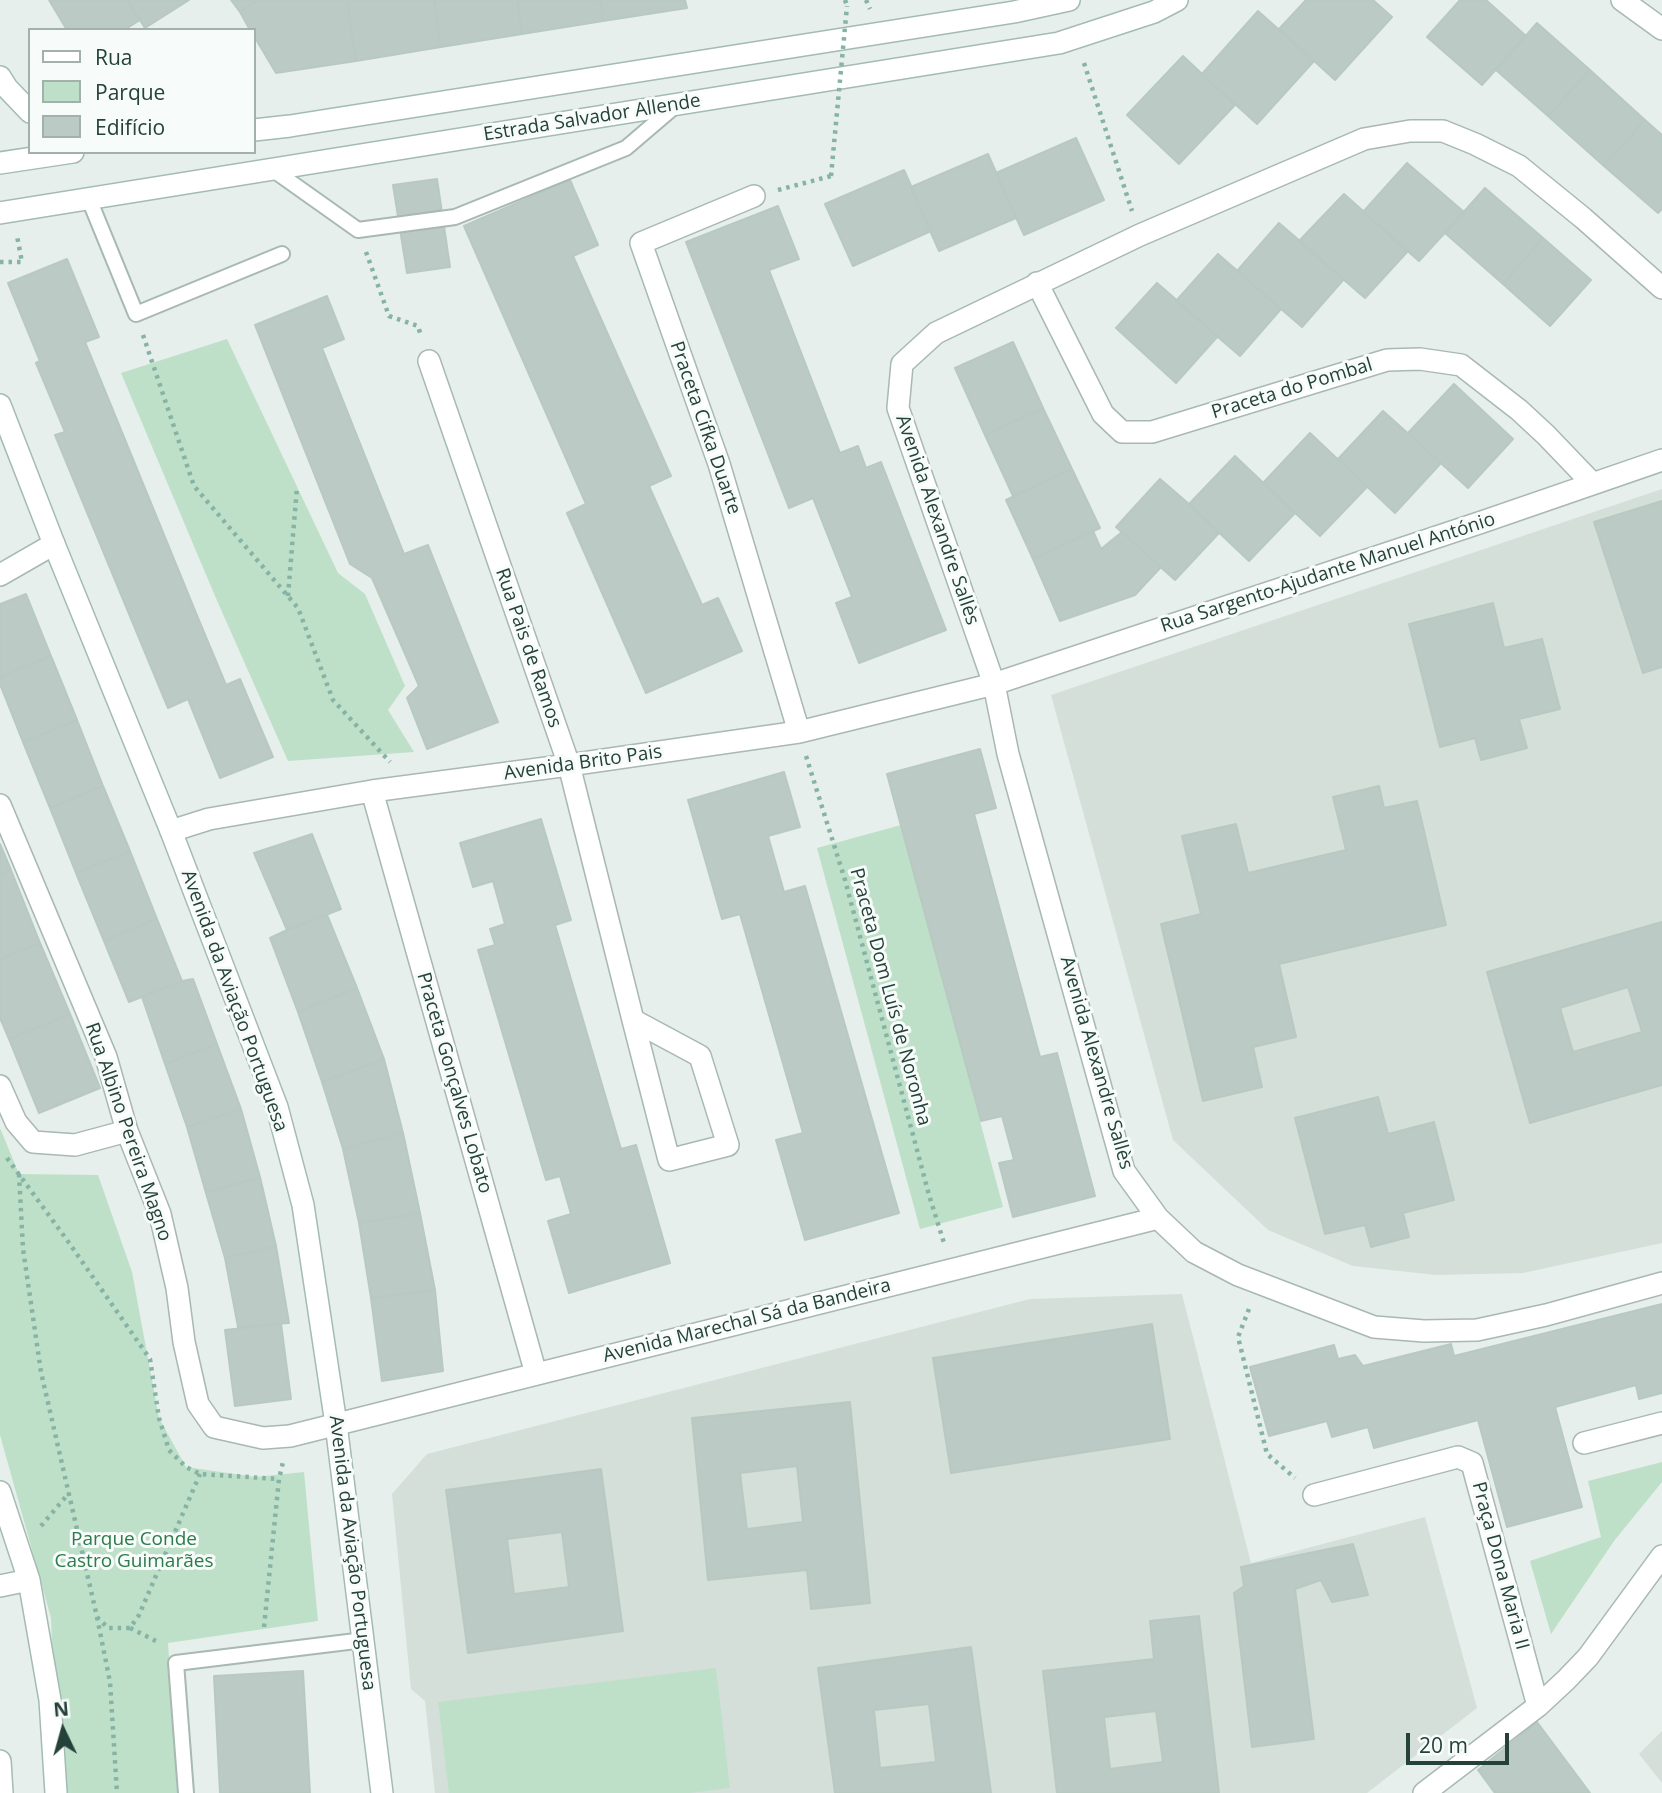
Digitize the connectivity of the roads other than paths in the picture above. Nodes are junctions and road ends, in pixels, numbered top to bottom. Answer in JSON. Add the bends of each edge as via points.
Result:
{"nodes":[{"id":1,"x":1069,"y":0,"type":"edge"},
{"id":2,"x":1177,"y":0,"type":"edge"},
{"id":3,"x":1622,"y":0,"type":"edge"},
{"id":4,"x":1662,"y":29,"type":"edge"},
{"id":5,"x":0,"y":78,"type":"edge"},
{"id":6,"x":676,"y":105,"type":"junction"},
{"id":7,"x":28,"y":110,"type":"edge"},
{"id":8,"x":256,"y":130,"type":"edge"},
{"id":9,"x":60,"y":154,"type":"edge"},
{"id":10,"x":0,"y":163,"type":"edge"},
{"id":11,"x":272,"y":169,"type":"junction"},
{"id":12,"x":754,"y":196,"type":"road end"},
{"id":13,"x":89,"y":199,"type":"junction"},
{"id":14,"x":0,"y":213,"type":"edge"},
{"id":15,"x":282,"y":254,"type":"dead end"},
{"id":16,"x":1037,"y":283,"type":"junction"},
{"id":17,"x":1662,"y":288,"type":"edge"},
{"id":18,"x":429,"y":360,"type":"dead end"},
{"id":19,"x":0,"y":405,"type":"edge"},
{"id":20,"x":1662,"y":460,"type":"edge"},
{"id":21,"x":1592,"y":483,"type":"junction"},
{"id":22,"x":54,"y":544,"type":"junction"},
{"id":23,"x":0,"y":575,"type":"edge"},
{"id":24,"x":994,"y":684,"type":"junction"},
{"id":25,"x":799,"y":732,"type":"junction"},
{"id":26,"x":569,"y":765,"type":"junction"},
{"id":27,"x":372,"y":791,"type":"junction"},
{"id":28,"x":0,"y":805,"type":"edge"},
{"id":29,"x":171,"y":831,"type":"junction"},
{"id":30,"x":633,"y":1020,"type":"junction"},
{"id":31,"x":0,"y":1086,"type":"edge"},
{"id":32,"x":127,"y":1131,"type":"junction"},
{"id":33,"x":1158,"y":1218,"type":"junction"},
{"id":34,"x":1662,"y":1283,"type":"edge"},
{"id":35,"x":536,"y":1374,"type":"junction"},
{"id":36,"x":1662,"y":1423,"type":"edge"},
{"id":37,"x":336,"y":1424,"type":"junction"},
{"id":38,"x":1584,"y":1443,"type":"dead end"},
{"id":39,"x":0,"y":1492,"type":"edge"},
{"id":40,"x":1314,"y":1495,"type":"road end"},
{"id":41,"x":1662,"y":1556,"type":"edge"},
{"id":42,"x":29,"y":1580,"type":"junction"},
{"id":43,"x":0,"y":1586,"type":"edge"},
{"id":44,"x":364,"y":1640,"type":"junction"},
{"id":45,"x":1538,"y":1706,"type":"junction"},
{"id":46,"x":0,"y":1761,"type":"edge"},
{"id":47,"x":1434,"y":1790,"type":"edge"},
{"id":48,"x":2,"y":1793,"type":"edge"},
{"id":49,"x":56,"y":1793,"type":"edge"},
{"id":50,"x":186,"y":1793,"type":"edge"},
{"id":51,"x":382,"y":1793,"type":"edge"}],
"edges":[{"from":1,"to":8,"type":"street","name":"Estrada Salvador Allende"},
{"from":2,"to":6,"type":"street","name":"Estrada Salvador Allende","via":[[1059,43]]},
{"from":3,"to":4,"type":"street"},
{"from":5,"to":7,"type":"street"},
{"from":6,"to":11,"type":"street","name":"Estrada Salvador Allende"},
{"from":6,"to":11,"type":"lane","via":[[626,148],[455,217],[358,230]]},
{"from":9,"to":10,"type":"street"},
{"from":11,"to":13,"type":"street","name":"Estrada Salvador Allende"},
{"from":12,"to":25,"type":"street","name":"Praceta Cifka Duarte","via":[[641,243],[719,464]]},
{"from":13,"to":14,"type":"street","name":"Estrada Salvador Allende"},
{"from":13,"to":15,"type":"lane","via":[[136,314]]},
{"from":16,"to":17,"type":"street","name":"Avenida Alexandre Sallès","via":[[1364,139],[1443,131],[1519,166]]},
{"from":16,"to":21,"type":"street","name":"Praceta do Pombal","via":[[1103,414],[1122,432],[1152,432],[1387,360],[1420,359],[1461,365],[1519,410]]},
{"from":16,"to":24,"type":"street","name":"Avenida Alexandre Sallès","via":[[936,333],[902,363],[898,408]]},
{"from":18,"to":26,"type":"street","name":"Rua Pais de Ramos"},
{"from":19,"to":22,"type":"street","name":"Avenida da Aviação Portuguesa"},
{"from":20,"to":21,"type":"street","name":"Rua Sargento-Ajudante Manuel António"},
{"from":21,"to":24,"type":"street","name":"Rua Sargento-Ajudante Manuel António"},
{"from":22,"to":23,"type":"street"},
{"from":22,"to":29,"type":"street","name":"Avenida da Aviação Portuguesa"},
{"from":24,"to":25,"type":"street","name":"Avenida Brito Pais"},
{"from":24,"to":33,"type":"street","name":"Avenida Alexandre Sallès","via":[[1008,754],[1124,1171]]},
{"from":25,"to":26,"type":"street","name":"Avenida Brito Pais"},
{"from":26,"to":27,"type":"street","name":"Avenida Brito Pais"},
{"from":26,"to":30,"type":"street","name":"Rua Pais de Ramos"},
{"from":27,"to":29,"type":"street","name":"Avenida Brito Pais","via":[[209,819]]},
{"from":27,"to":35,"type":"street","name":"Praceta Gonçalves Lobato"},
{"from":28,"to":32,"type":"street","name":"Rua Albino Pereira Magno","via":[[106,1057]]},
{"from":29,"to":37,"type":"street","name":"Avenida da Aviação Portuguesa","via":[[276,1107],[303,1205]]},
{"from":30,"to":30,"type":"street","name":"Rua Pais de Ramos","via":[[700,1056],[729,1145],[669,1160]]},
{"from":31,"to":32,"type":"street","via":[[16,1122],[33,1142],[75,1145]]},
{"from":32,"to":37,"type":"street","name":"Rua Albino Pereira Magno","via":[[160,1214],[198,1404],[214,1427],[263,1438]]},
{"from":33,"to":34,"type":"street","name":"Avenida Alexandre Sallès","via":[[1194,1252],[1238,1275],[1374,1327],[1477,1330]]},
{"from":33,"to":35,"type":"street","name":"Avenida Marechal Sá da Bandeira"},
{"from":35,"to":37,"type":"street","name":"Avenida Marechal Sá da Bandeira"},
{"from":36,"to":38,"type":"street"},
{"from":37,"to":44,"type":"street","name":"Avenida da Aviação Portuguesa"},
{"from":39,"to":42,"type":"street"},
{"from":40,"to":45,"type":"street","name":"Praça Dona Maria II","via":[[1458,1457],[1472,1463]]},
{"from":41,"to":45,"type":"street","via":[[1588,1657]]},
{"from":42,"to":43,"type":"street"},
{"from":42,"to":49,"type":"street","via":[[50,1700]]},
{"from":44,"to":50,"type":"lane","via":[[176,1663]]},
{"from":44,"to":51,"type":"street","name":"Avenida da Aviação Portuguesa"},
{"from":45,"to":47,"type":"street"},
{"from":46,"to":48,"type":"street"}]}
